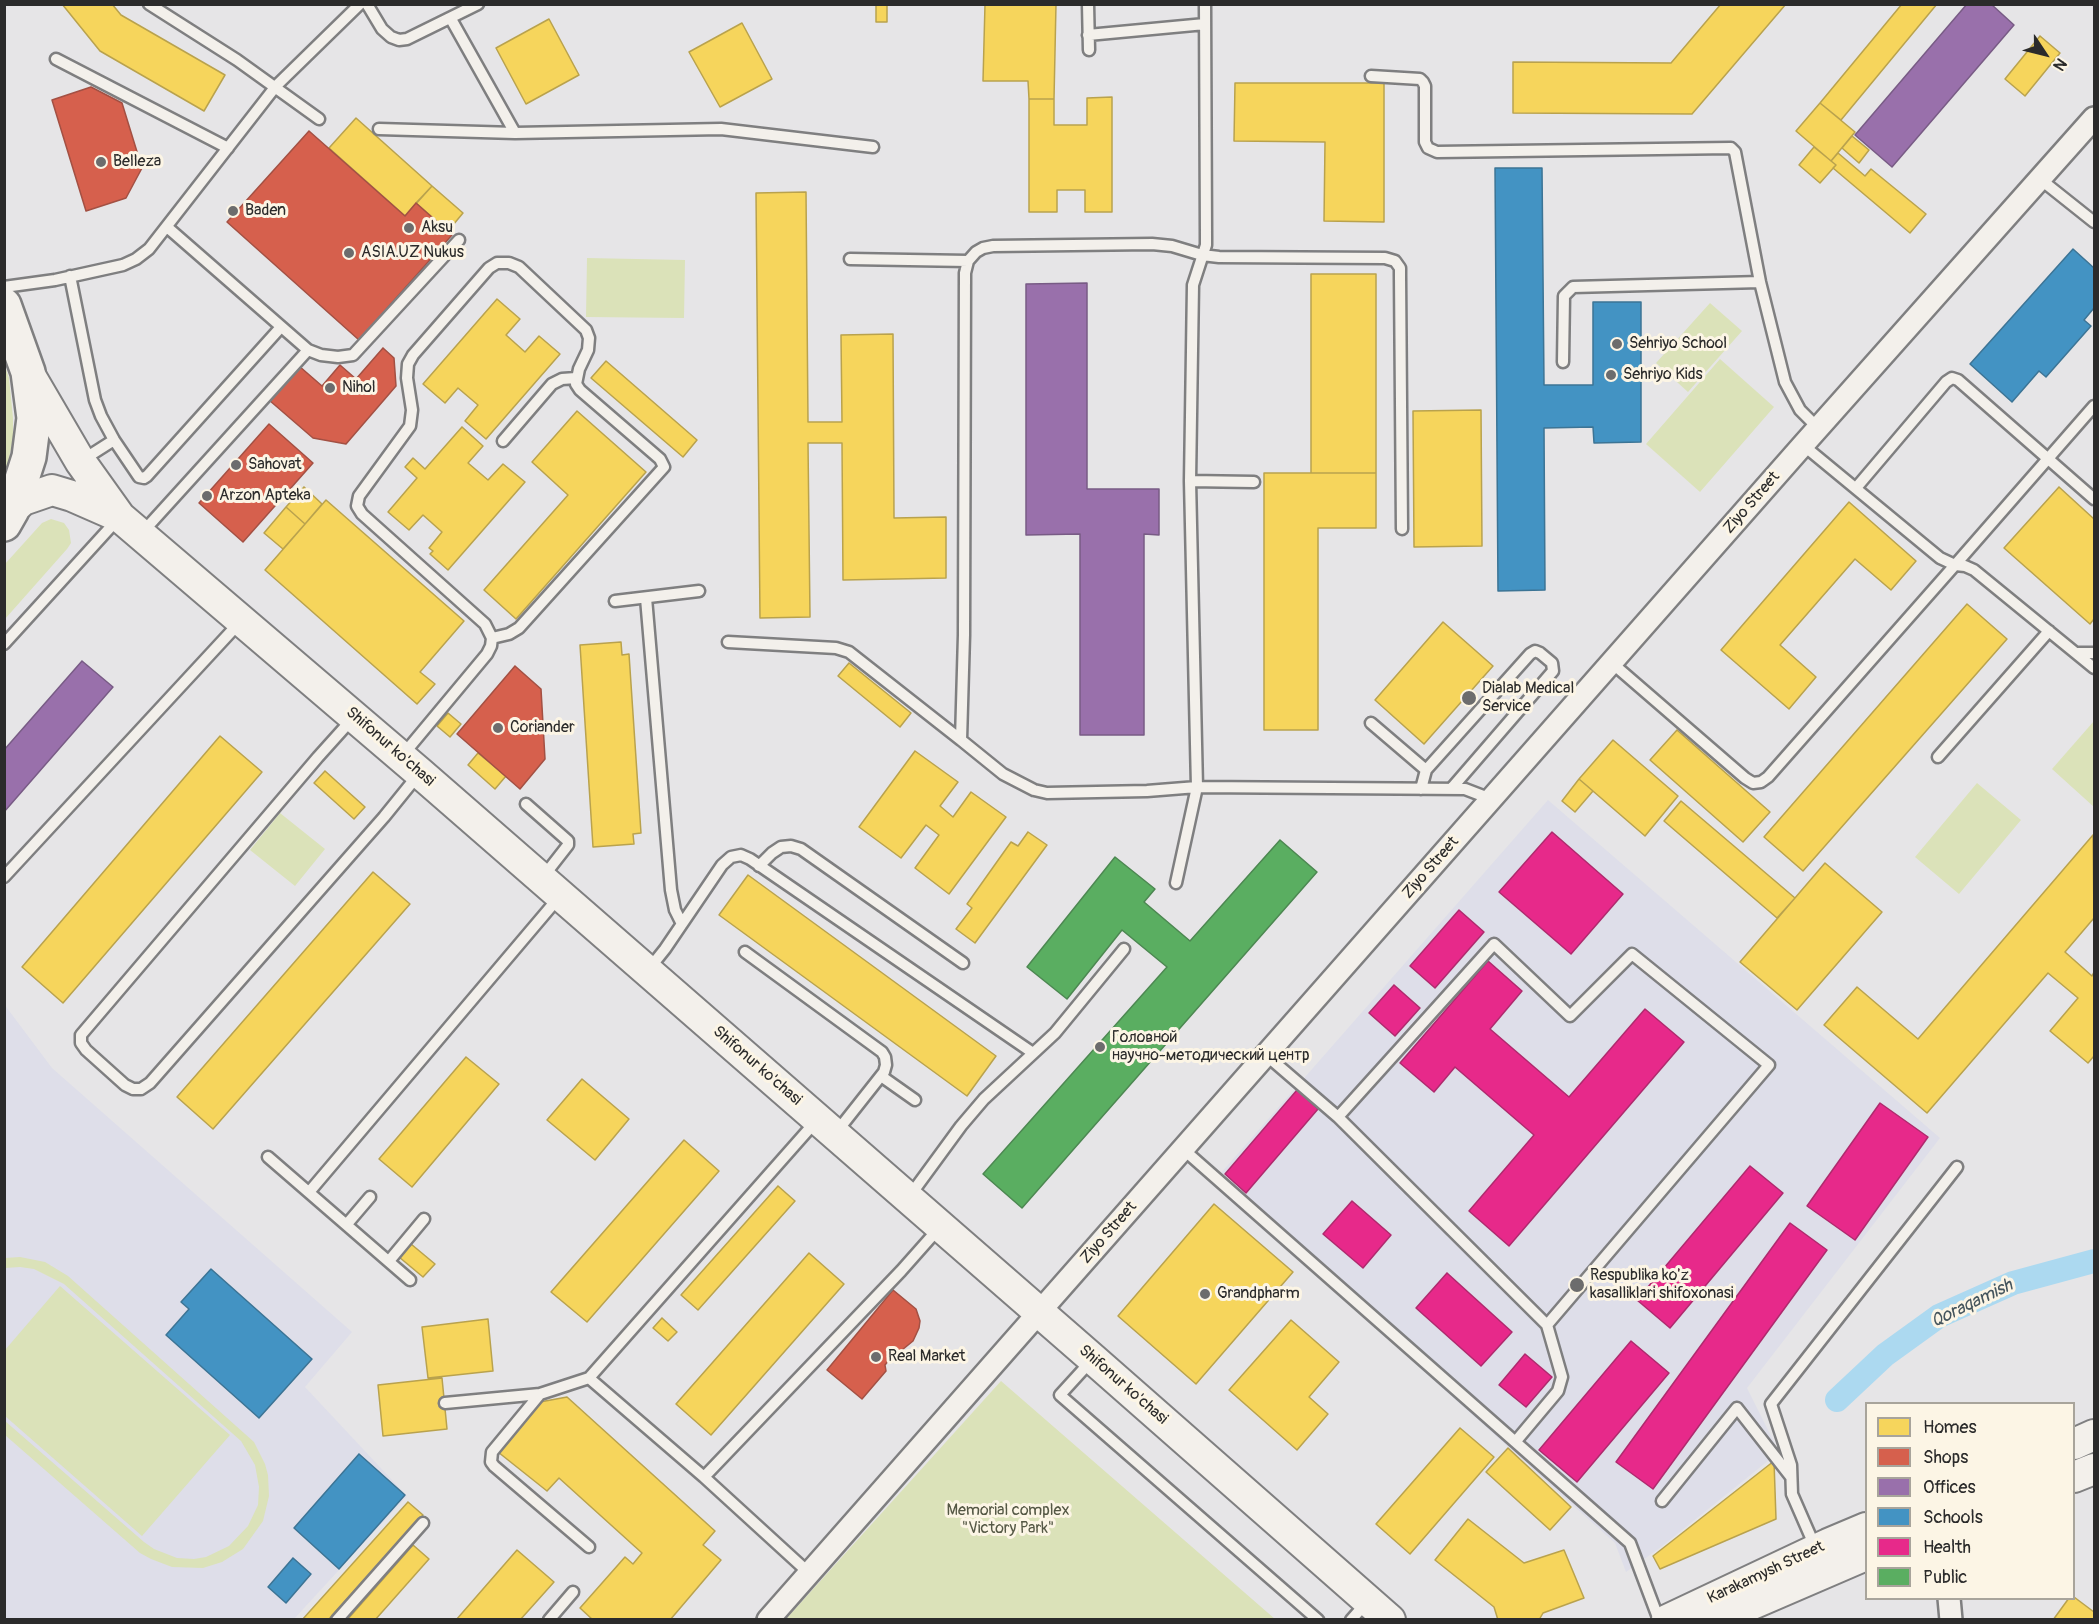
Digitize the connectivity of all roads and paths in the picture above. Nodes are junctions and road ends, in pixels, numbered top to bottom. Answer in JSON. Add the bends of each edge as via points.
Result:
{"nodes":[{"id":1,"x":149,"y":4,"type":"edge"},
{"id":2,"x":360,"y":4,"type":"edge"},
{"id":3,"x":367,"y":4,"type":"edge"},
{"id":4,"x":478,"y":4,"type":"edge"},
{"id":5,"x":1088,"y":4,"type":"edge"},
{"id":6,"x":1205,"y":4,"type":"edge"},
{"id":7,"x":451,"y":19,"type":"junction"},
{"id":8,"x":1205,"y":24,"type":"junction"},
{"id":9,"x":1088,"y":35,"type":"junction"},
{"id":10,"x":1089,"y":50,"type":"dead end"},
{"id":11,"x":56,"y":59,"type":"dead end"},
{"id":12,"x":1371,"y":76,"type":"dead end"},
{"id":13,"x":276,"y":86,"type":"junction"},
{"id":14,"x":2094,"y":118,"type":"edge"},
{"id":15,"x":319,"y":119,"type":"dead end"},
{"id":16,"x":379,"y":129,"type":"dead end"},
{"id":17,"x":515,"y":133,"type":"junction"},
{"id":18,"x":873,"y":147,"type":"dead end"},
{"id":19,"x":228,"y":148,"type":"junction"},
{"id":20,"x":2040,"y":179,"type":"junction"},
{"id":21,"x":2094,"y":222,"type":"edge"},
{"id":22,"x":167,"y":227,"type":"junction"},
{"id":23,"x":459,"y":240,"type":"dead end"},
{"id":24,"x":1203,"y":255,"type":"junction"},
{"id":25,"x":850,"y":259,"type":"dead end"},
{"id":26,"x":968,"y":261,"type":"junction"},
{"id":27,"x":70,"y":276,"type":"junction"},
{"id":28,"x":1760,"y":282,"type":"junction"},
{"id":29,"x":4,"y":287,"type":"edge"},
{"id":30,"x":4,"y":305,"type":"edge"},
{"id":31,"x":281,"y":327,"type":"junction"},
{"id":32,"x":308,"y":350,"type":"junction"},
{"id":33,"x":1563,"y":362,"type":"dead end"},
{"id":34,"x":28,"y":372,"type":"junction"},
{"id":35,"x":576,"y":378,"type":"junction"},
{"id":36,"x":2094,"y":406,"type":"edge"},
{"id":37,"x":1818,"y":428,"type":"junction"},
{"id":38,"x":114,"y":440,"type":"junction"},
{"id":39,"x":503,"y":441,"type":"dead end"},
{"id":40,"x":1803,"y":445,"type":"junction"},
{"id":41,"x":2048,"y":458,"type":"junction"},
{"id":42,"x":80,"y":461,"type":"junction"},
{"id":43,"x":1191,"y":481,"type":"junction"},
{"id":44,"x":1254,"y":482,"type":"dead end"},
{"id":45,"x":1856,"y":488,"type":"junction"},
{"id":46,"x":2094,"y":499,"type":"edge"},
{"id":47,"x":8,"y":517,"type":"edge"},
{"id":48,"x":130,"y":525,"type":"junction"},
{"id":49,"x":1402,"y":529,"type":"dead end"},
{"id":50,"x":1955,"y":565,"type":"junction"},
{"id":51,"x":699,"y":591,"type":"dead end"},
{"id":52,"x":646,"y":598,"type":"junction"},
{"id":53,"x":615,"y":601,"type":"dead end"},
{"id":54,"x":242,"y":619,"type":"junction"},
{"id":55,"x":2049,"y":631,"type":"junction"},
{"id":56,"x":492,"y":638,"type":"junction"},
{"id":57,"x":728,"y":642,"type":"dead end"},
{"id":58,"x":4,"y":644,"type":"edge"},
{"id":59,"x":2077,"y":653,"type":"junction"},
{"id":60,"x":2094,"y":653,"type":"edge"},
{"id":61,"x":1612,"y":663,"type":"junction"},
{"id":62,"x":2094,"y":668,"type":"edge"},
{"id":63,"x":354,"y":717,"type":"junction"},
{"id":64,"x":1371,"y":723,"type":"dead end"},
{"id":65,"x":961,"y":740,"type":"junction"},
{"id":66,"x":1938,"y":757,"type":"dead end"},
{"id":67,"x":411,"y":765,"type":"junction"},
{"id":68,"x":1426,"y":770,"type":"junction"},
{"id":69,"x":1197,"y":787,"type":"junction"},
{"id":70,"x":1421,"y":789,"type":"junction"},
{"id":71,"x":1451,"y":789,"type":"junction"},
{"id":72,"x":1491,"y":799,"type":"junction"},
{"id":73,"x":526,"y":804,"type":"dead end"},
{"id":74,"x":759,"y":866,"type":"junction"},
{"id":75,"x":4,"y":877,"type":"edge"},
{"id":76,"x":1176,"y":883,"type":"dead end"},
{"id":77,"x":551,"y":888,"type":"junction"},
{"id":78,"x":682,"y":924,"type":"junction"},
{"id":79,"x":1124,"y":949,"type":"dead end"},
{"id":80,"x":745,"y":952,"type":"dead end"},
{"id":81,"x":963,"y":963,"type":"dead end"},
{"id":82,"x":647,"y":971,"type":"junction"},
{"id":83,"x":1033,"y":1053,"type":"junction"},
{"id":84,"x":1266,"y":1055,"type":"junction"},
{"id":85,"x":881,"y":1076,"type":"junction"},
{"id":86,"x":915,"y":1100,"type":"dead end"},
{"id":87,"x":1338,"y":1117,"type":"junction"},
{"id":88,"x":826,"y":1126,"type":"junction"},
{"id":89,"x":1183,"y":1149,"type":"junction"},
{"id":90,"x":268,"y":1156,"type":"dead end"},
{"id":91,"x":1958,"y":1167,"type":"dead end"},
{"id":92,"x":310,"y":1191,"type":"junction"},
{"id":93,"x":370,"y":1197,"type":"dead end"},
{"id":94,"x":909,"y":1198,"type":"junction"},
{"id":95,"x":424,"y":1219,"type":"dead end"},
{"id":96,"x":347,"y":1224,"type":"junction"},
{"id":97,"x":941,"y":1226,"type":"junction"},
{"id":98,"x":389,"y":1261,"type":"junction"},
{"id":99,"x":410,"y":1280,"type":"dead end"},
{"id":100,"x":1039,"y":1312,"type":"junction"},
{"id":101,"x":1547,"y":1325,"type":"junction"},
{"id":102,"x":1094,"y":1359,"type":"junction"},
{"id":103,"x":589,"y":1378,"type":"junction"},
{"id":104,"x":540,"y":1394,"type":"junction"},
{"id":105,"x":445,"y":1403,"type":"dead end"},
{"id":106,"x":2094,"y":1435,"type":"edge"},
{"id":107,"x":1516,"y":1441,"type":"junction"},
{"id":108,"x":2075,"y":1443,"type":"edge"},
{"id":109,"x":2094,"y":1470,"type":"edge"},
{"id":110,"x":2075,"y":1476,"type":"edge"},
{"id":111,"x":704,"y":1477,"type":"junction"},
{"id":112,"x":1791,"y":1477,"type":"junction"},
{"id":113,"x":1662,"y":1501,"type":"dead end"},
{"id":114,"x":423,"y":1523,"type":"dead end"},
{"id":115,"x":1865,"y":1529,"type":"edge"},
{"id":116,"x":588,"y":1547,"type":"dead end"},
{"id":117,"x":1865,"y":1555,"type":"edge"},
{"id":118,"x":1840,"y":1560,"type":"edge"},
{"id":119,"x":809,"y":1573,"type":"junction"},
{"id":120,"x":573,"y":1592,"type":"dead end"},
{"id":121,"x":1949,"y":1600,"type":"edge"},
{"id":122,"x":1370,"y":1613,"type":"edge"},
{"id":123,"x":337,"y":1620,"type":"edge"},
{"id":124,"x":549,"y":1620,"type":"edge"},
{"id":125,"x":768,"y":1620,"type":"edge"},
{"id":126,"x":1318,"y":1620,"type":"edge"},
{"id":127,"x":1659,"y":1620,"type":"edge"},
{"id":128,"x":1667,"y":1620,"type":"edge"},
{"id":129,"x":1715,"y":1620,"type":"edge"},
{"id":130,"x":1952,"y":1620,"type":"edge"}],
"edges":[{"from":1,"to":13,"type":"lane"},
{"from":2,"to":13,"type":"lane"},
{"from":3,"to":7,"type":"lane","via":[[382,29],[399,40]]},
{"from":4,"to":7,"type":"lane"},
{"from":5,"to":9,"type":"lane"},
{"from":6,"to":8,"type":"lane"},
{"from":7,"to":17,"type":"lane"},
{"from":8,"to":9,"type":"lane"},
{"from":8,"to":24,"type":"lane"},
{"from":9,"to":10,"type":"lane"},
{"from":11,"to":19,"type":"lane"},
{"from":12,"to":28,"type":"lane","via":[[1423,82],[1425,142],[1437,152],[1731,148],[1735,152]]},
{"from":13,"to":15,"type":"lane"},
{"from":13,"to":19,"type":"lane"},
{"from":14,"to":20,"type":"street","name":"Ziyo Street"},
{"from":16,"to":17,"type":"lane"},
{"from":17,"to":18,"type":"lane","via":[[721,129]]},
{"from":19,"to":22,"type":"lane"},
{"from":20,"to":21,"type":"lane"},
{"from":20,"to":37,"type":"street","name":"Ziyo Street"},
{"from":22,"to":27,"type":"lane","via":[[136,259]]},
{"from":22,"to":31,"type":"lane"},
{"from":23,"to":32,"type":"lane","via":[[353,355],[331,356]]},
{"from":24,"to":26,"type":"lane","via":[[1152,244],[1005,246],[983,248]]},
{"from":24,"to":43,"type":"lane","via":[[1193,285]]},
{"from":24,"to":49,"type":"lane","via":[[1395,261],[1400,268]]},
{"from":25,"to":26,"type":"lane"},
{"from":26,"to":65,"type":"lane"},
{"from":27,"to":29,"type":"lane"},
{"from":27,"to":38,"type":"lane","via":[[95,400]]},
{"from":28,"to":33,"type":"lane","via":[[1573,287],[1564,296]]},
{"from":28,"to":37,"type":"lane","via":[[1785,382],[1800,410]]},
{"from":30,"to":34,"type":"highway"},
{"from":31,"to":32,"type":"lane"},
{"from":31,"to":38,"type":"lane","via":[[144,478],[136,475]]},
{"from":32,"to":48,"type":"lane"},
{"from":34,"to":42,"type":"street","name":"Shifonur ko'chasi"},
{"from":34,"to":47,"type":"highway","via":[[34,407],[33,437]]},
{"from":35,"to":39,"type":"lane","via":[[552,384]]},
{"from":35,"to":56,"type":"lane","via":[[580,390],[660,459],[664,467],[519,628]]},
{"from":35,"to":56,"type":"lane","via":[[588,350],[586,330],[519,267],[497,263],[489,267],[413,355],[407,378],[410,426],[359,496],[357,506],[362,514],[485,624]]},
{"from":36,"to":41,"type":"lane"},
{"from":37,"to":40,"type":"street","name":"Ziyo Street"},
{"from":38,"to":42,"type":"lane"},
{"from":40,"to":45,"type":"lane"},
{"from":40,"to":61,"type":"street","name":"Ziyo Street"},
{"from":41,"to":45,"type":"lane","via":[[1952,378]]},
{"from":41,"to":46,"type":"lane"},
{"from":41,"to":50,"type":"lane"},
{"from":42,"to":48,"type":"street","name":"Shifonur ko'chasi"},
{"from":43,"to":44,"type":"lane"},
{"from":43,"to":69,"type":"lane"},
{"from":45,"to":50,"type":"lane","via":[[1940,558]]},
{"from":47,"to":48,"type":"street","name":"Shifonur ko'chasi","via":[[23,500],[52,490]]},
{"from":48,"to":54,"type":"street","name":"Shifonur ko'chasi"},
{"from":48,"to":58,"type":"lane"},
{"from":50,"to":55,"type":"lane","via":[[1974,570]]},
{"from":50,"to":61,"type":"lane","via":[[1761,782],[1745,778]]},
{"from":51,"to":52,"type":"lane"},
{"from":52,"to":53,"type":"lane"},
{"from":52,"to":78,"type":"lane","via":[[671,890]]},
{"from":54,"to":63,"type":"street","name":"Shifonur ko'chasi"},
{"from":54,"to":75,"type":"lane"},
{"from":55,"to":59,"type":"lane"},
{"from":55,"to":66,"type":"lane"},
{"from":56,"to":67,"type":"lane","via":[[487,654]]},
{"from":57,"to":65,"type":"lane","via":[[849,652]]},
{"from":59,"to":60,"type":"lane"},
{"from":59,"to":62,"type":"lane"},
{"from":61,"to":72,"type":"street","name":"Ziyo Street"},
{"from":63,"to":67,"type":"street","name":"Shifonur ko'chasi"},
{"from":63,"to":67,"type":"lane","via":[[81,1035],[86,1050],[125,1085],[141,1089],[150,1083],[384,817]]},
{"from":64,"to":68,"type":"lane"},
{"from":65,"to":69,"type":"lane","via":[[1003,774],[1047,793]]},
{"from":67,"to":77,"type":"street","name":"Shifonur ko'chasi"},
{"from":68,"to":70,"type":"lane"},
{"from":68,"to":71,"type":"lane","via":[[1530,654],[1540,653],[1552,663],[1553,671]]},
{"from":69,"to":70,"type":"lane"},
{"from":69,"to":76,"type":"lane"},
{"from":70,"to":71,"type":"lane"},
{"from":71,"to":72,"type":"lane","via":[[1465,789]]},
{"from":72,"to":84,"type":"street","name":"Ziyo Street"},
{"from":73,"to":77,"type":"lane","via":[[568,841]]},
{"from":74,"to":78,"type":"lane","via":[[741,855],[731,857]]},
{"from":74,"to":81,"type":"lane","via":[[781,847],[801,849]]},
{"from":74,"to":83,"type":"lane"},
{"from":77,"to":82,"type":"street","name":"Shifonur ko'chasi"},
{"from":77,"to":92,"type":"lane"},
{"from":78,"to":82,"type":"lane"},
{"from":79,"to":83,"type":"lane","via":[[1055,1033]]},
{"from":80,"to":85,"type":"lane","via":[[882,1052],[886,1065]]},
{"from":82,"to":88,"type":"street","name":"Shifonur ko'chasi"},
{"from":83,"to":94,"type":"lane","via":[[961,1126]]},
{"from":84,"to":87,"type":"lane"},
{"from":84,"to":89,"type":"street","name":"Ziyo Street"},
{"from":85,"to":86,"type":"lane"},
{"from":85,"to":88,"type":"lane"},
{"from":87,"to":101,"type":"lane"},
{"from":87,"to":101,"type":"lane","via":[[1494,944],[1570,1016],[1632,954],[1769,1065]]},
{"from":88,"to":94,"type":"street","name":"Shifonur ko'chasi"},
{"from":88,"to":103,"type":"lane"},
{"from":89,"to":100,"type":"street","name":"Ziyo Street"},
{"from":89,"to":107,"type":"lane"},
{"from":90,"to":92,"type":"lane"},
{"from":91,"to":112,"type":"lane","via":[[1771,1404],[1791,1465]]},
{"from":92,"to":96,"type":"lane"},
{"from":93,"to":96,"type":"lane"},
{"from":94,"to":97,"type":"street","name":"Shifonur ko'chasi"},
{"from":95,"to":98,"type":"lane"},
{"from":96,"to":98,"type":"lane"},
{"from":97,"to":100,"type":"street","name":"Shifonur ko'chasi"},
{"from":97,"to":111,"type":"lane"},
{"from":98,"to":99,"type":"lane"},
{"from":100,"to":102,"type":"street","name":"Shifonur ko'chasi"},
{"from":100,"to":119,"type":"street","name":"Ziyo Street"},
{"from":101,"to":107,"type":"lane","via":[[1562,1377],[1558,1391]]},
{"from":102,"to":122,"type":"street","name":"Shifonur ko'chasi"},
{"from":102,"to":126,"type":"lane","via":[[1060,1395]]},
{"from":103,"to":104,"type":"lane"},
{"from":103,"to":111,"type":"lane"},
{"from":104,"to":105,"type":"lane"},
{"from":104,"to":116,"type":"lane","via":[[492,1452],[491,1462]]},
{"from":106,"to":108,"type":"street"},
{"from":107,"to":127,"type":"lane","via":[[1630,1543]]},
{"from":109,"to":110,"type":"street"},
{"from":111,"to":119,"type":"lane"},
{"from":112,"to":113,"type":"lane","via":[[1737,1408]]},
{"from":112,"to":118,"type":"lane","via":[[1792,1494]]},
{"from":114,"to":123,"type":"lane"},
{"from":115,"to":118,"type":"street","name":"Karakamysh Street"},
{"from":117,"to":118,"type":"street","name":"Karakamysh Street"},
{"from":118,"to":128,"type":"street","name":"Karakamysh Street"},
{"from":118,"to":129,"type":"street","name":"Karakamysh Street"},
{"from":119,"to":125,"type":"street","name":"Ziyo Street"},
{"from":120,"to":124,"type":"lane"},
{"from":121,"to":130,"type":"street"}]}
